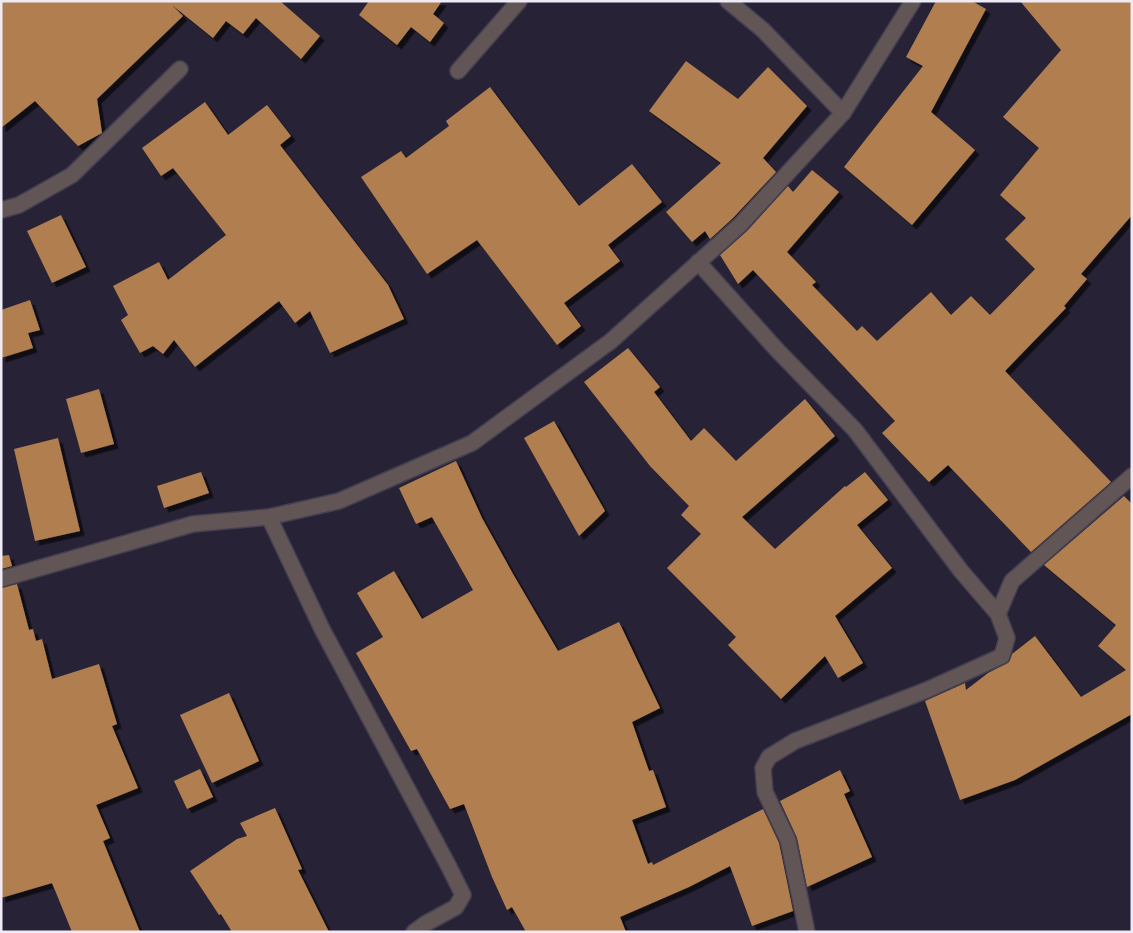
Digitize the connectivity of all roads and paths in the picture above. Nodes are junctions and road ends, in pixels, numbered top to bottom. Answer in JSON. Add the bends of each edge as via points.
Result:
{"nodes":[{"id":1,"x":519,"y":1,"type":"edge"},
{"id":2,"x":728,"y":1,"type":"edge"},
{"id":3,"x":912,"y":1,"type":"edge"},
{"id":4,"x":180,"y":69,"type":"dead end"},
{"id":5,"x":458,"y":71,"type":"dead end"},
{"id":6,"x":843,"y":113,"type":"junction"},
{"id":7,"x":1,"y":210,"type":"edge"},
{"id":8,"x":698,"y":262,"type":"junction"},
{"id":9,"x":1132,"y":476,"type":"edge"},
{"id":10,"x":269,"y":517,"type":"junction"},
{"id":11,"x":1,"y":579,"type":"edge"},
{"id":12,"x":998,"y":614,"type":"junction"},
{"id":13,"x":804,"y":931,"type":"edge"},
{"id":14,"x":414,"y":932,"type":"edge"}],
"edges":[{"from":1,"to":5,"type":"street"},
{"from":2,"to":6,"type":"street","via":[[763,30]]},
{"from":3,"to":6,"type":"street"},
{"from":4,"to":7,"type":"street","via":[[72,175],[18,205]]},
{"from":6,"to":8,"type":"street","via":[[740,225]]},
{"from":8,"to":10,"type":"street","via":[[611,341],[472,443],[338,501]]},
{"from":8,"to":12,"type":"street","via":[[855,430],[961,571]]},
{"from":9,"to":12,"type":"street","via":[[1012,581]]},
{"from":10,"to":11,"type":"street","via":[[193,524]]},
{"from":10,"to":14,"type":"street","via":[[322,629],[463,895],[456,907]]},
{"from":12,"to":13,"type":"street","via":[[1007,638],[1002,656],[927,690],[795,741],[769,757],[763,768],[765,792],[788,840]]}]}
